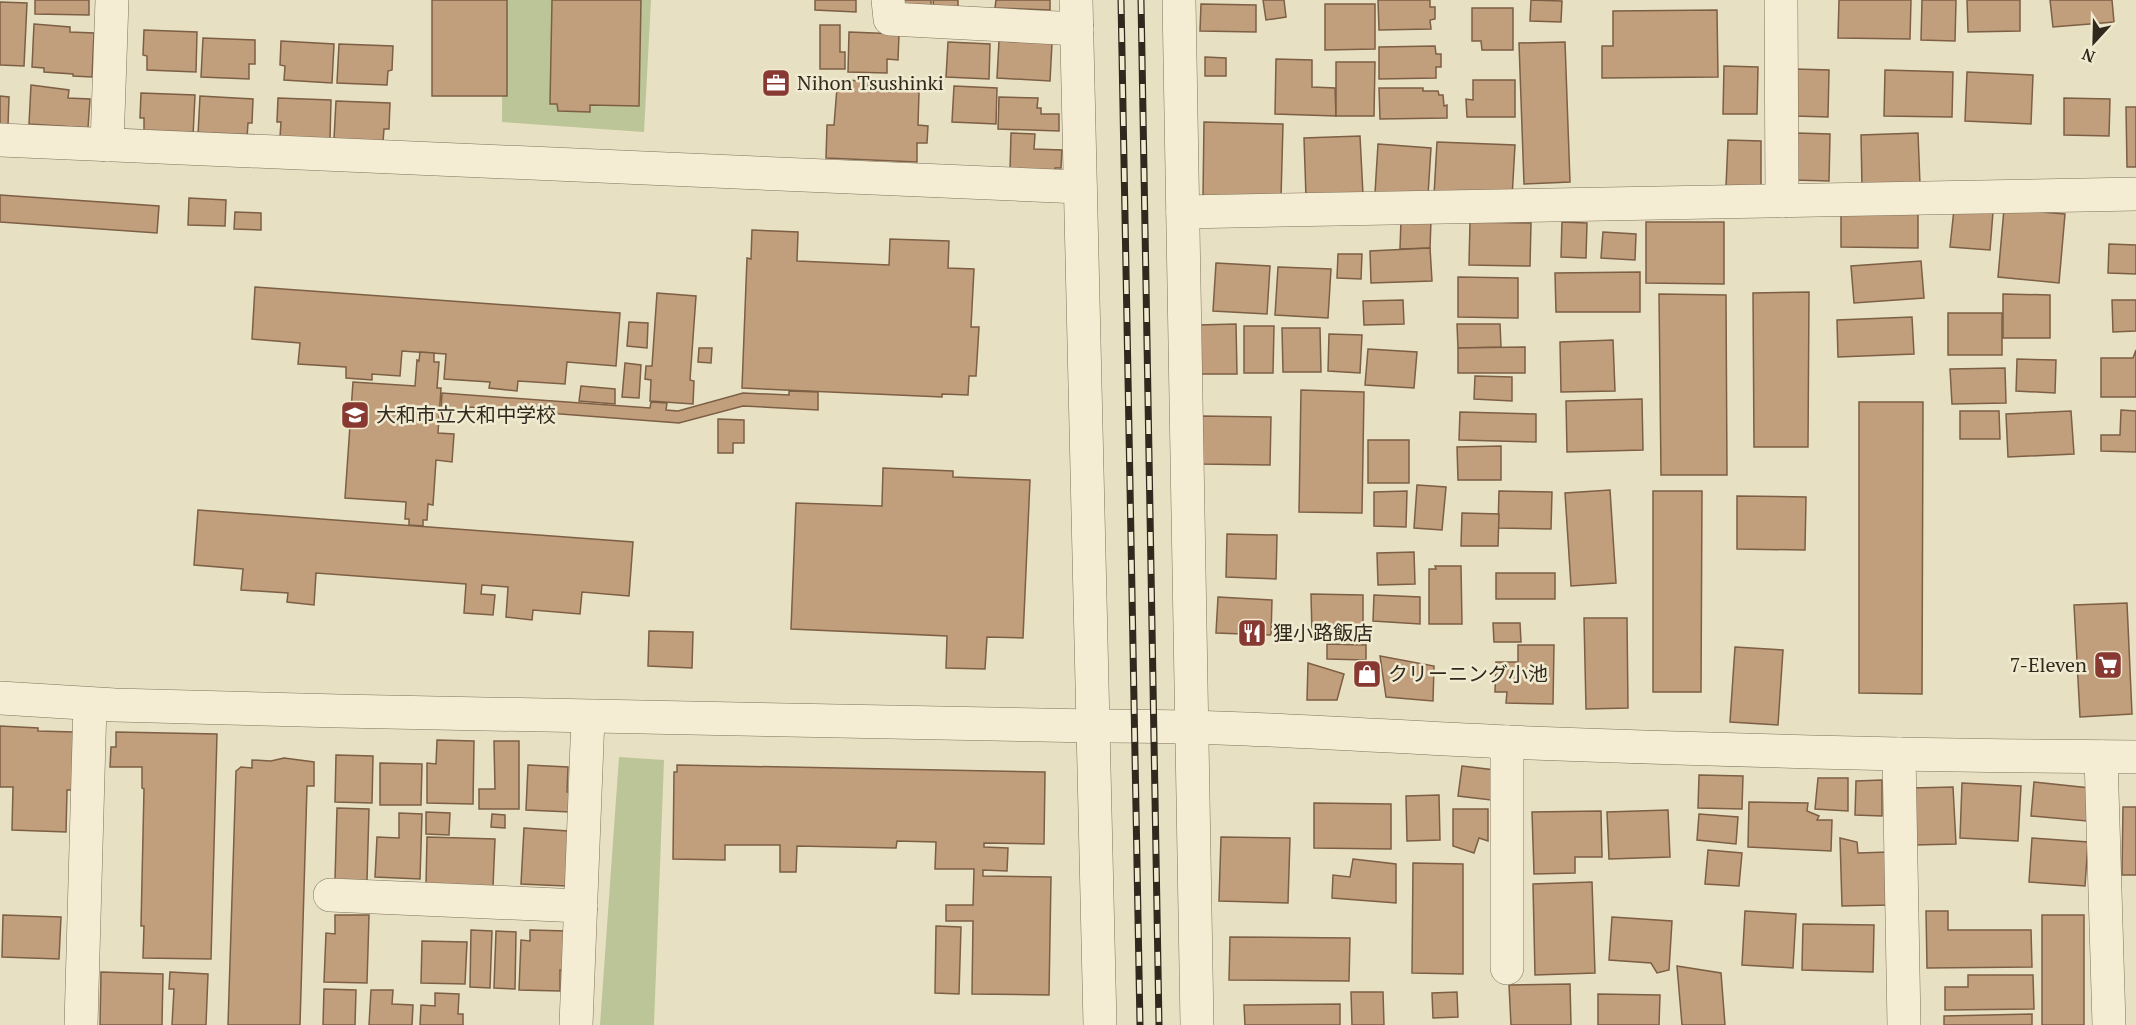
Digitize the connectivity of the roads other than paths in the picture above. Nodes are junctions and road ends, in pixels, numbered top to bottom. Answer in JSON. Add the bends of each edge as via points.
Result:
{"nodes":[{"id":1,"x":111,"y":0,"type":"edge"},
{"id":2,"x":888,"y":0,"type":"edge"},
{"id":3,"x":1179,"y":0,"type":"edge"},
{"id":4,"x":1781,"y":0,"type":"edge"},
{"id":5,"x":1077,"y":15,"type":"edge"},
{"id":6,"x":0,"y":140,"type":"edge"},
{"id":7,"x":107,"y":145,"type":"junction"},
{"id":8,"x":1080,"y":187,"type":"junction"},
{"id":9,"x":2136,"y":194,"type":"edge"},
{"id":10,"x":1782,"y":201,"type":"junction"},
{"id":11,"x":1183,"y":212,"type":"junction"},
{"id":12,"x":0,"y":698,"type":"edge"},
{"id":13,"x":90,"y":704,"type":"junction"},
{"id":14,"x":588,"y":717,"type":"junction"},
{"id":15,"x":1093,"y":726,"type":"junction"},
{"id":16,"x":1191,"y":726,"type":"junction"},
{"id":17,"x":1507,"y":742,"type":"junction"},
{"id":18,"x":1899,"y":754,"type":"junction"},
{"id":19,"x":2101,"y":757,"type":"junction"},
{"id":20,"x":2136,"y":757,"type":"edge"},
{"id":21,"x":330,"y":895,"type":"dead end"},
{"id":22,"x":581,"y":906,"type":"junction"},
{"id":23,"x":1507,"y":968,"type":"dead end"},
{"id":24,"x":81,"y":1025,"type":"edge"},
{"id":25,"x":576,"y":1025,"type":"edge"},
{"id":26,"x":1100,"y":1025,"type":"edge"},
{"id":27,"x":1197,"y":1025,"type":"edge"},
{"id":28,"x":1904,"y":1025,"type":"edge"},
{"id":29,"x":2109,"y":1025,"type":"edge"}],
"edges":[{"from":1,"to":7,"type":"street"},
{"from":2,"to":5,"type":"street","via":[[890,19]]},
{"from":3,"to":11,"type":"street"},
{"from":4,"to":10,"type":"street"},
{"from":5,"to":8,"type":"street"},
{"from":6,"to":7,"type":"street"},
{"from":7,"to":8,"type":"street"},
{"from":8,"to":15,"type":"street"},
{"from":9,"to":10,"type":"street"},
{"from":10,"to":11,"type":"street"},
{"from":11,"to":16,"type":"street"},
{"from":12,"to":13,"type":"street"},
{"from":13,"to":14,"type":"street"},
{"from":13,"to":24,"type":"street"},
{"from":14,"to":15,"type":"street"},
{"from":14,"to":22,"type":"street"},
{"from":15,"to":16,"type":"street"},
{"from":15,"to":26,"type":"street"},
{"from":16,"to":17,"type":"street"},
{"from":16,"to":27,"type":"street"},
{"from":17,"to":18,"type":"street"},
{"from":17,"to":23,"type":"street"},
{"from":18,"to":19,"type":"street"},
{"from":18,"to":28,"type":"street"},
{"from":19,"to":20,"type":"street"},
{"from":19,"to":29,"type":"street"},
{"from":21,"to":22,"type":"street"},
{"from":22,"to":25,"type":"street"}]}
